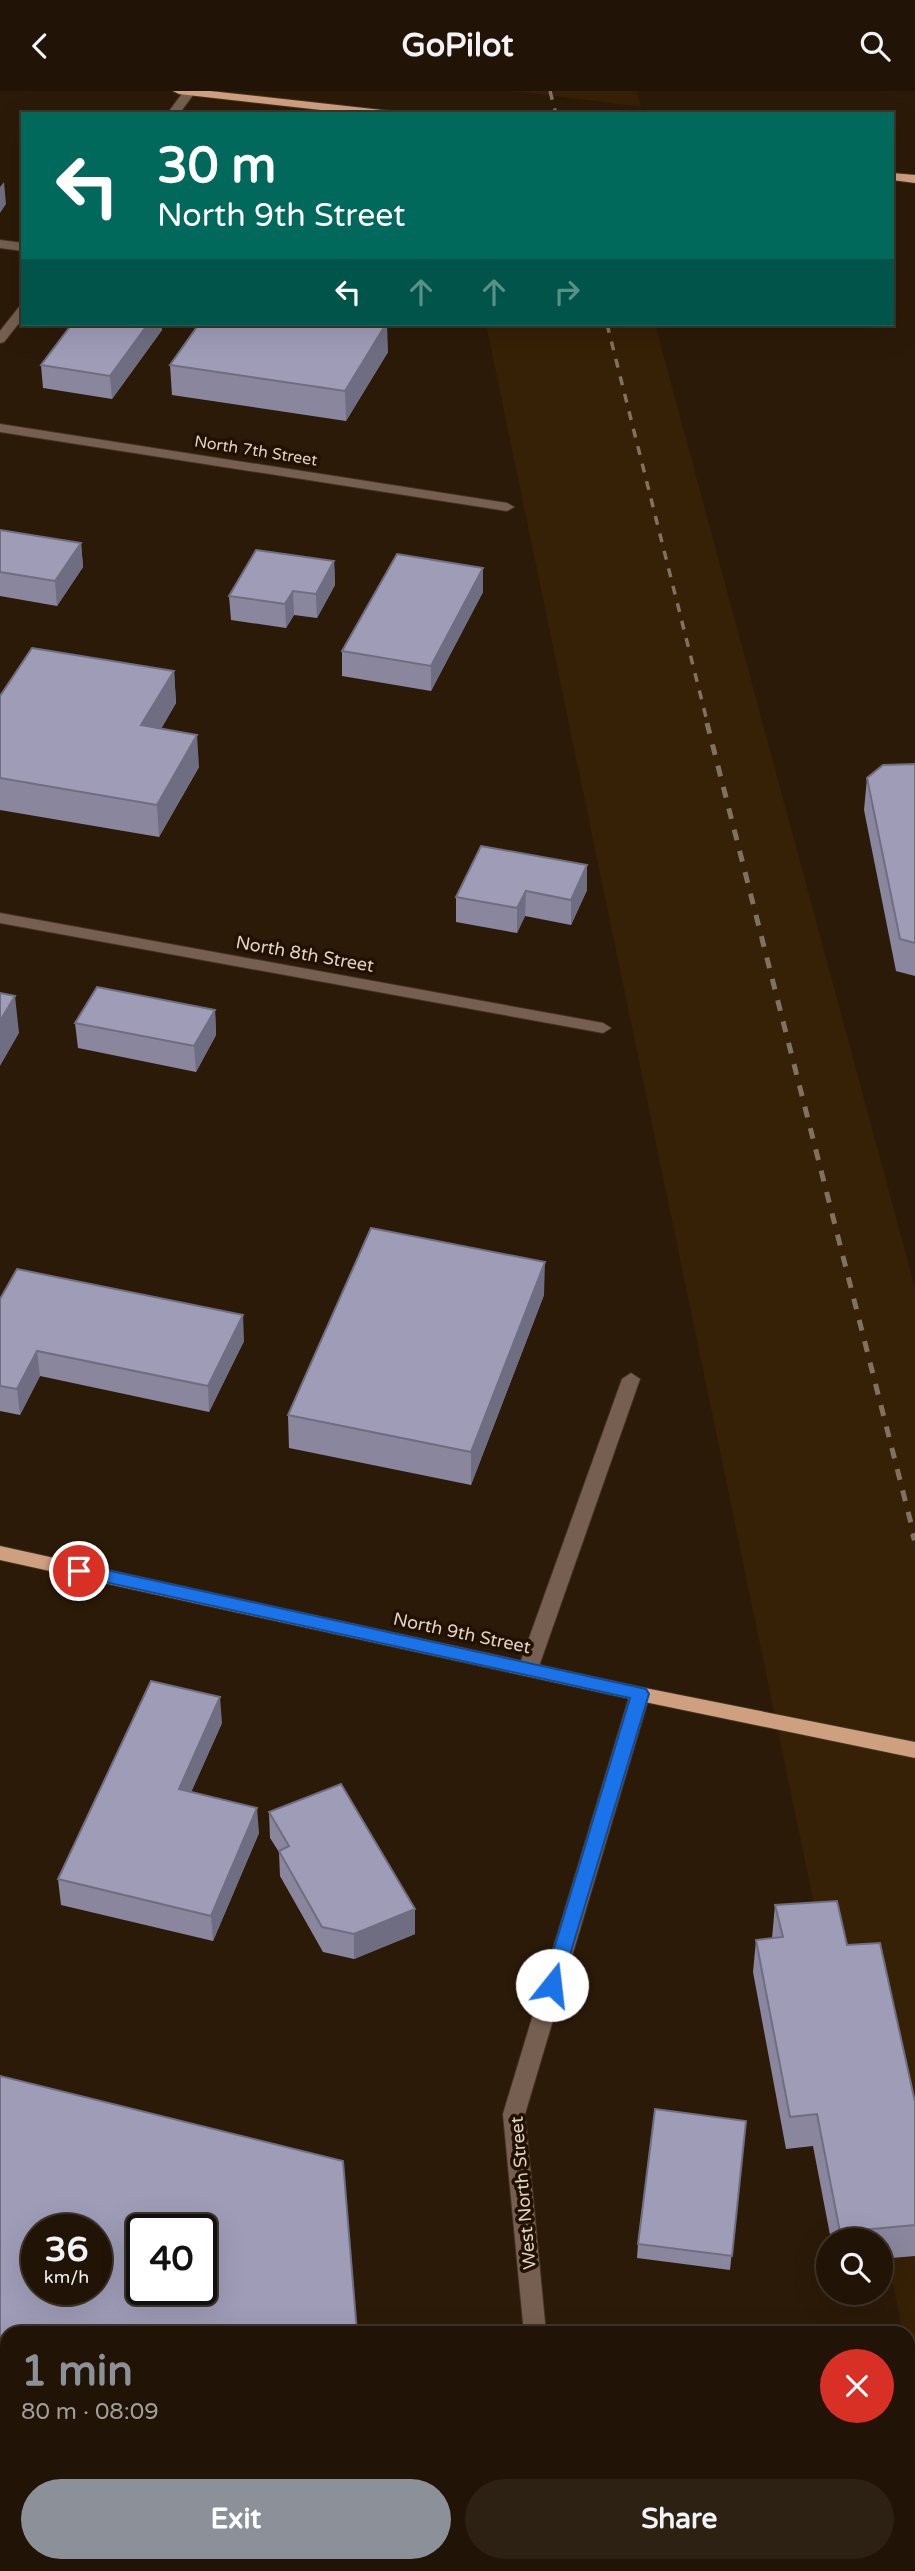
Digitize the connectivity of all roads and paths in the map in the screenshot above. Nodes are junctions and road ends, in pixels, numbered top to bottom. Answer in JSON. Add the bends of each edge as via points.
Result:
{"nodes":[{"id":1,"x":186,"y":91,"type":"edge"},
{"id":2,"x":174,"y":112,"type":"edge"},
{"id":3,"x":373,"y":112,"type":"edge"},
{"id":4,"x":894,"y":176,"type":"edge"},
{"id":5,"x":915,"y":179,"type":"edge"},
{"id":6,"x":0,"y":244,"type":"edge"},
{"id":7,"x":21,"y":247,"type":"edge"},
{"id":8,"x":21,"y":313,"type":"edge"},
{"id":9,"x":0,"y":339,"type":"edge"},
{"id":10,"x":0,"y":428,"type":"edge"},
{"id":11,"x":508,"y":506,"type":"dead end"},
{"id":12,"x":0,"y":918,"type":"edge"},
{"id":13,"x":603,"y":1028,"type":"dead end"},
{"id":14,"x":631,"y":1379,"type":"dead end"},
{"id":15,"x":0,"y":1553,"type":"edge"},
{"id":16,"x":528,"y":1669,"type":"junction"},
{"id":17,"x":640,"y":1694,"type":"junction"},
{"id":18,"x":915,"y":1750,"type":"edge"},
{"id":19,"x":534,"y":2326,"type":"edge"}],
"edges":[{"from":1,"to":2,"type":"street"},
{"from":1,"to":3,"type":"main road"},
{"from":4,"to":5,"type":"main road"},
{"from":6,"to":7,"type":"street"},
{"from":8,"to":9,"type":"street"},
{"from":10,"to":11,"type":"street","name":"North 7th Street"},
{"from":12,"to":13,"type":"street","name":"North 8th Street"},
{"from":14,"to":16,"type":"street"},
{"from":15,"to":16,"type":"main road","name":"North 9th Street"},
{"from":16,"to":17,"type":"main road","name":"North 9th Street"},
{"from":17,"to":18,"type":"main road","name":"North 9th Street"},
{"from":17,"to":19,"type":"street","name":"West North Street","via":[[514,2114]]}]}
